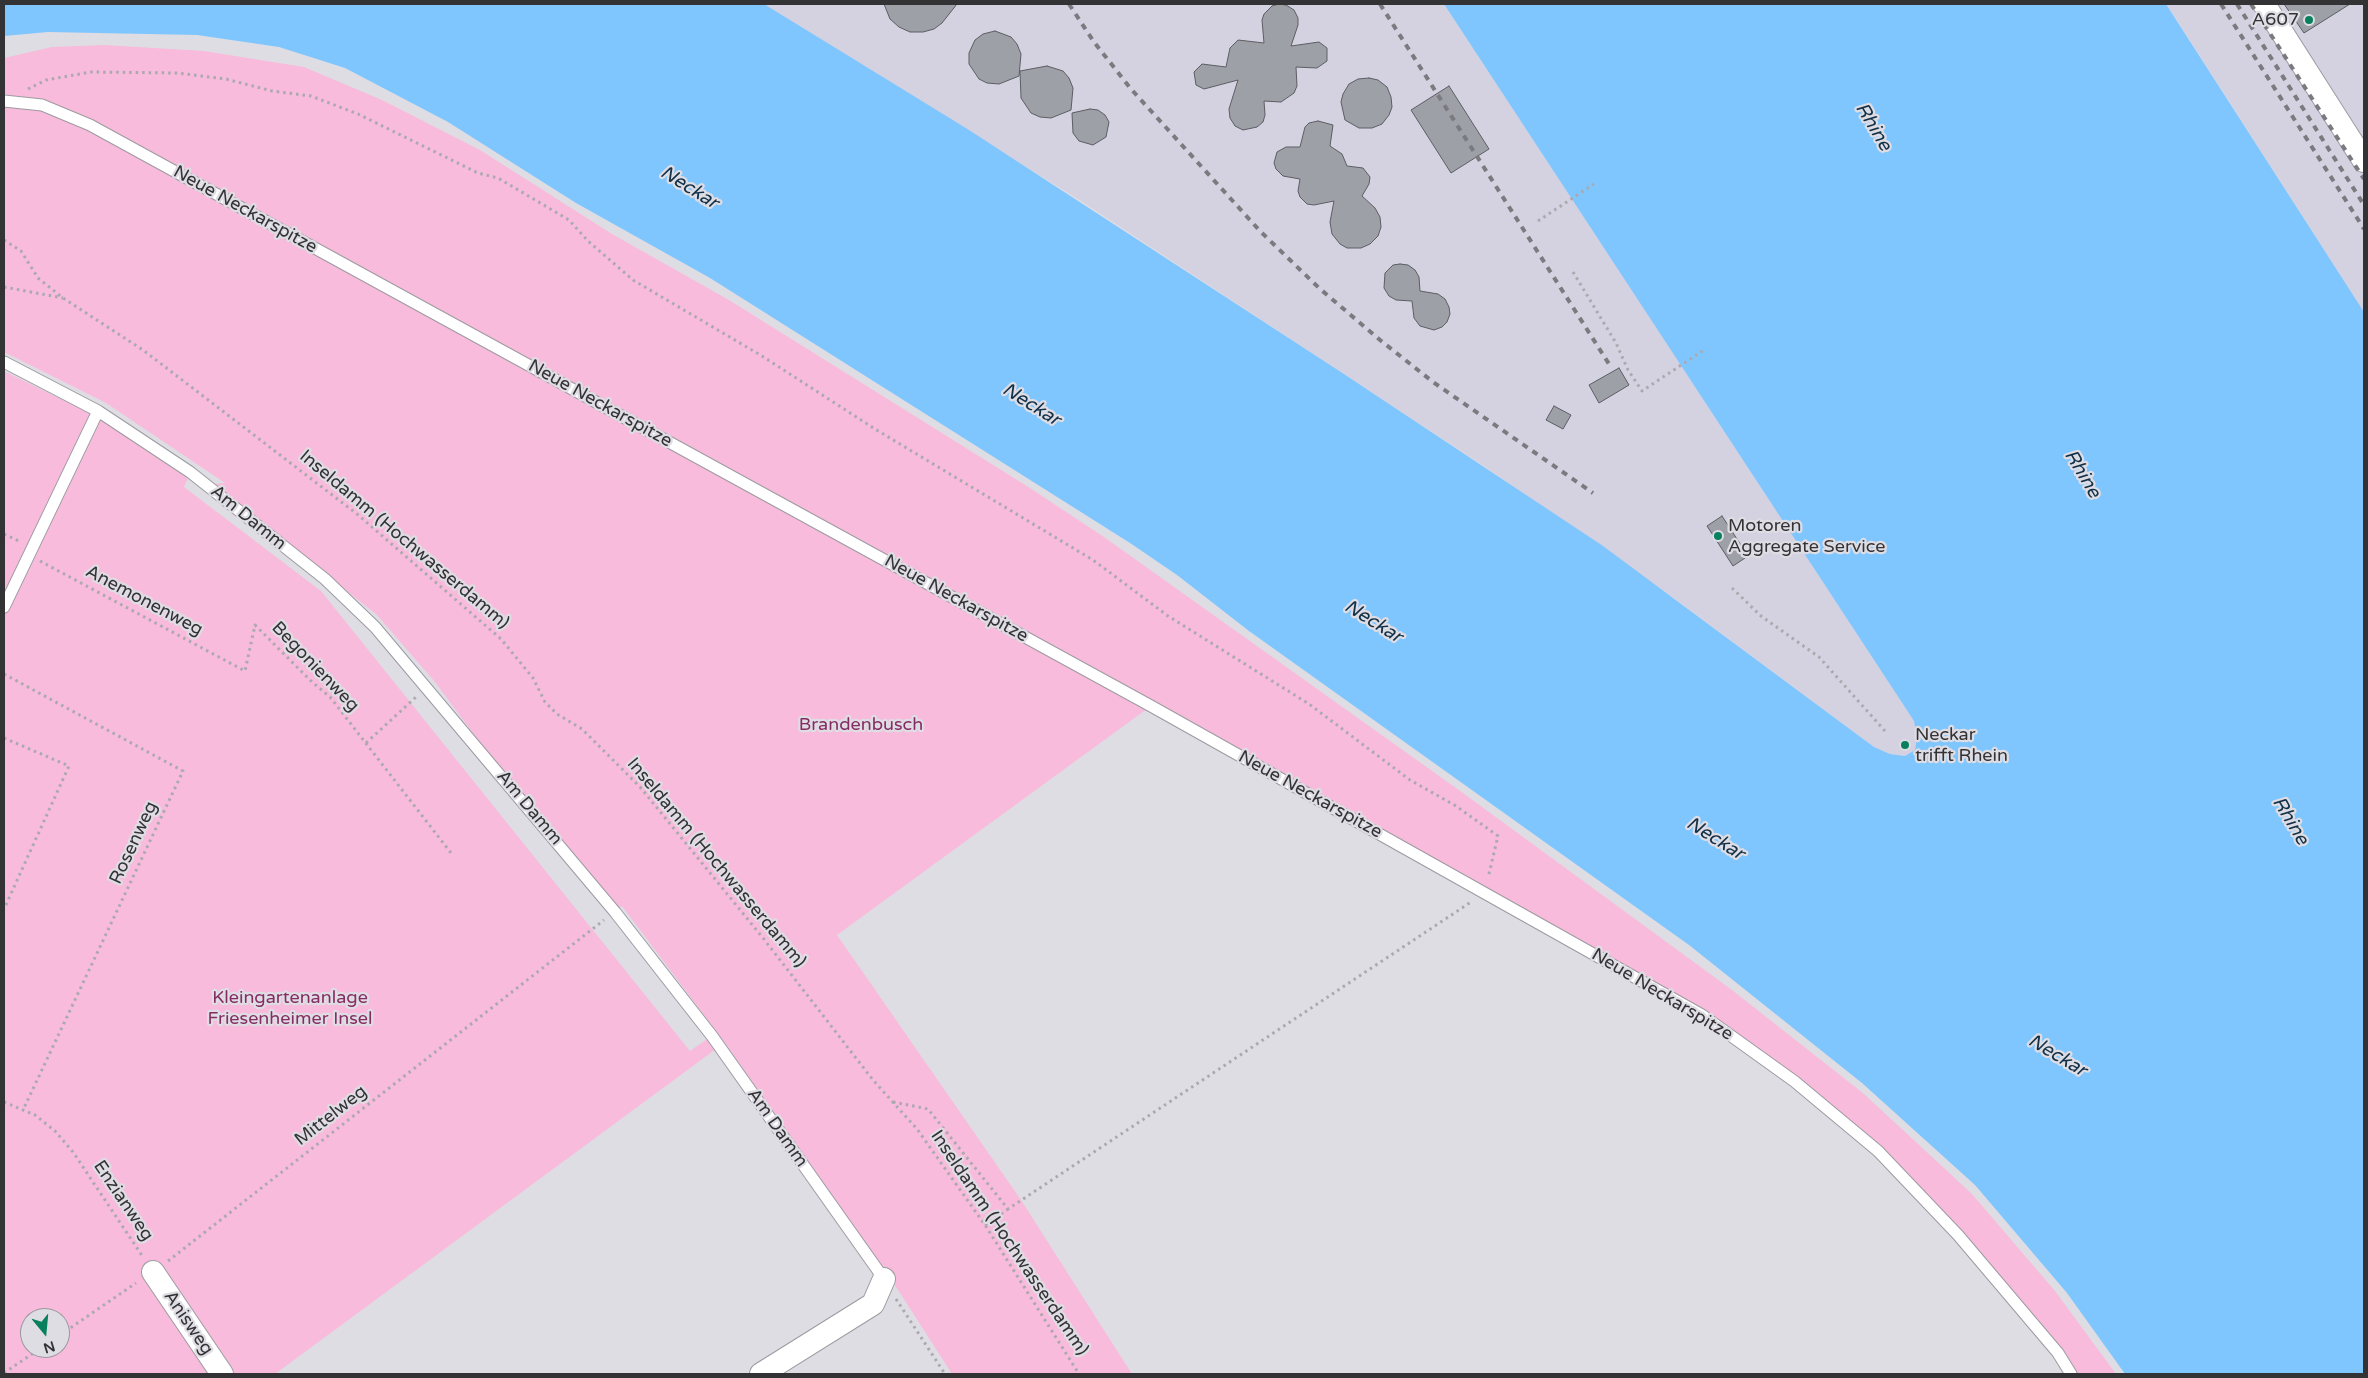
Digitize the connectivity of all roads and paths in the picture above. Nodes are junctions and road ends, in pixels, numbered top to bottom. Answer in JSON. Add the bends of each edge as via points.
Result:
{"nodes":[{"id":1,"x":2264,"y":4,"type":"edge"},
{"id":2,"x":4,"y":101,"type":"edge"},
{"id":3,"x":2364,"y":161,"type":"edge"},
{"id":4,"x":1594,"y":184,"type":"dead end"},
{"id":5,"x":1538,"y":221,"type":"dead end"},
{"id":6,"x":4,"y":240,"type":"edge"},
{"id":7,"x":1572,"y":272,"type":"dead end"},
{"id":8,"x":4,"y":287,"type":"edge"},
{"id":9,"x":63,"y":298,"type":"junction"},
{"id":10,"x":1704,"y":350,"type":"dead end"},
{"id":11,"x":4,"y":362,"type":"edge"},
{"id":12,"x":98,"y":410,"type":"junction"},
{"id":13,"x":29,"y":555,"type":"junction"},
{"id":14,"x":1732,"y":588,"type":"dead end"},
{"id":15,"x":4,"y":607,"type":"edge"},
{"id":16,"x":245,"y":671,"type":"joint"},
{"id":17,"x":4,"y":674,"type":"edge"},
{"id":18,"x":428,"y":687,"type":"junction"},
{"id":19,"x":1886,"y":731,"type":"dead end"},
{"id":20,"x":4,"y":738,"type":"edge"},
{"id":21,"x":366,"y":742,"type":"junction"},
{"id":22,"x":451,"y":853,"type":"dead end"},
{"id":23,"x":1485,"y":893,"type":"junction"},
{"id":24,"x":4,"y":909,"type":"edge"},
{"id":25,"x":615,"y":912,"type":"junction"},
{"id":26,"x":4,"y":1102,"type":"edge"},
{"id":27,"x":893,"y":1102,"type":"junction"},
{"id":28,"x":23,"y":1110,"type":"junction"},
{"id":29,"x":1008,"y":1209,"type":"junction"},
{"id":30,"x":985,"y":1225,"type":"junction"},
{"id":31,"x":153,"y":1272,"type":"junction"},
{"id":32,"x":884,"y":1279,"type":"junction"},
{"id":33,"x":70,"y":1328,"type":"edge"},
{"id":34,"x":27,"y":1358,"type":"edge"},
{"id":35,"x":5,"y":1373,"type":"edge"},
{"id":36,"x":222,"y":1374,"type":"edge"},
{"id":37,"x":761,"y":1374,"type":"edge"},
{"id":38,"x":945,"y":1374,"type":"edge"},
{"id":39,"x":1080,"y":1374,"type":"edge"},
{"id":40,"x":2071,"y":1374,"type":"edge"}],
"edges":[{"from":1,"to":3,"type":"street"},
{"from":2,"to":23,"type":"lane","name":"Neue Neckarspitze","via":[[42,105],[90,125],[1142,701]]},
{"from":2,"to":23,"type":"path","via":[[46,80],[91,72],[226,79],[272,91],[311,96],[358,114],[478,173],[498,178],[569,220],[633,280],[1093,560],[1168,616],[1309,704],[1410,780],[1456,806],[1498,836]]},
{"from":4,"to":5,"type":"path"},
{"from":6,"to":9,"type":"path","name":"Inseldamm (Hochwasserdamm)","via":[[21,252],[38,278]]},
{"from":7,"to":10,"type":"path","via":[[1642,391]]},
{"from":8,"to":9,"type":"path"},
{"from":9,"to":27,"type":"path","name":"Inseldamm (Hochwasserdamm)","via":[[143,350],[357,514],[501,639],[533,678],[545,702],[557,714],[582,729],[640,787]]},
{"from":11,"to":12,"type":"lane","name":"Am Damm"},
{"from":12,"to":13,"type":"lane"},
{"from":12,"to":18,"type":"lane","name":"Am Damm","via":[[190,472],[324,579],[376,627]]},
{"from":13,"to":15,"type":"lane"},
{"from":13,"to":16,"type":"path","name":"Anemonenweg"},
{"from":14,"to":19,"type":"path","via":[[1761,616],[1819,657]]},
{"from":16,"to":21,"type":"path","name":"Begonienweg","via":[[255,625],[322,689]]},
{"from":17,"to":28,"type":"path","name":"Rosenweg","via":[[183,770]]},
{"from":18,"to":21,"type":"path"},
{"from":18,"to":25,"type":"lane","name":"Am Damm"},
{"from":20,"to":24,"type":"path","via":[[69,766]]},
{"from":21,"to":22,"type":"path","name":"Begonienweg"},
{"from":23,"to":29,"type":"path"},
{"from":23,"to":40,"type":"lane","name":"Neue Neckarspitze","via":[[1702,1015],[1794,1081],[1878,1151],[1958,1235],[2058,1353]]},
{"from":25,"to":31,"type":"path","name":"Mittelweg"},
{"from":25,"to":32,"type":"lane","name":"Am Damm","via":[[712,1036]]},
{"from":26,"to":28,"type":"path"},
{"from":27,"to":29,"type":"path","via":[[928,1109]]},
{"from":27,"to":30,"type":"path","name":"Inseldamm (Hochwasserdamm)","via":[[917,1129]]},
{"from":28,"to":31,"type":"path","name":"Enzianweg","via":[[44,1123],[68,1146]]},
{"from":29,"to":30,"type":"path"},
{"from":30,"to":39,"type":"path","name":"Inseldamm (Hochwasserdamm)"},
{"from":31,"to":33,"type":"path","name":"Mittelweg"},
{"from":31,"to":36,"type":"street","name":"Anisweg"},
{"from":32,"to":37,"type":"street","via":[[873,1304]]},
{"from":32,"to":38,"type":"path"},
{"from":34,"to":35,"type":"path"}]}
